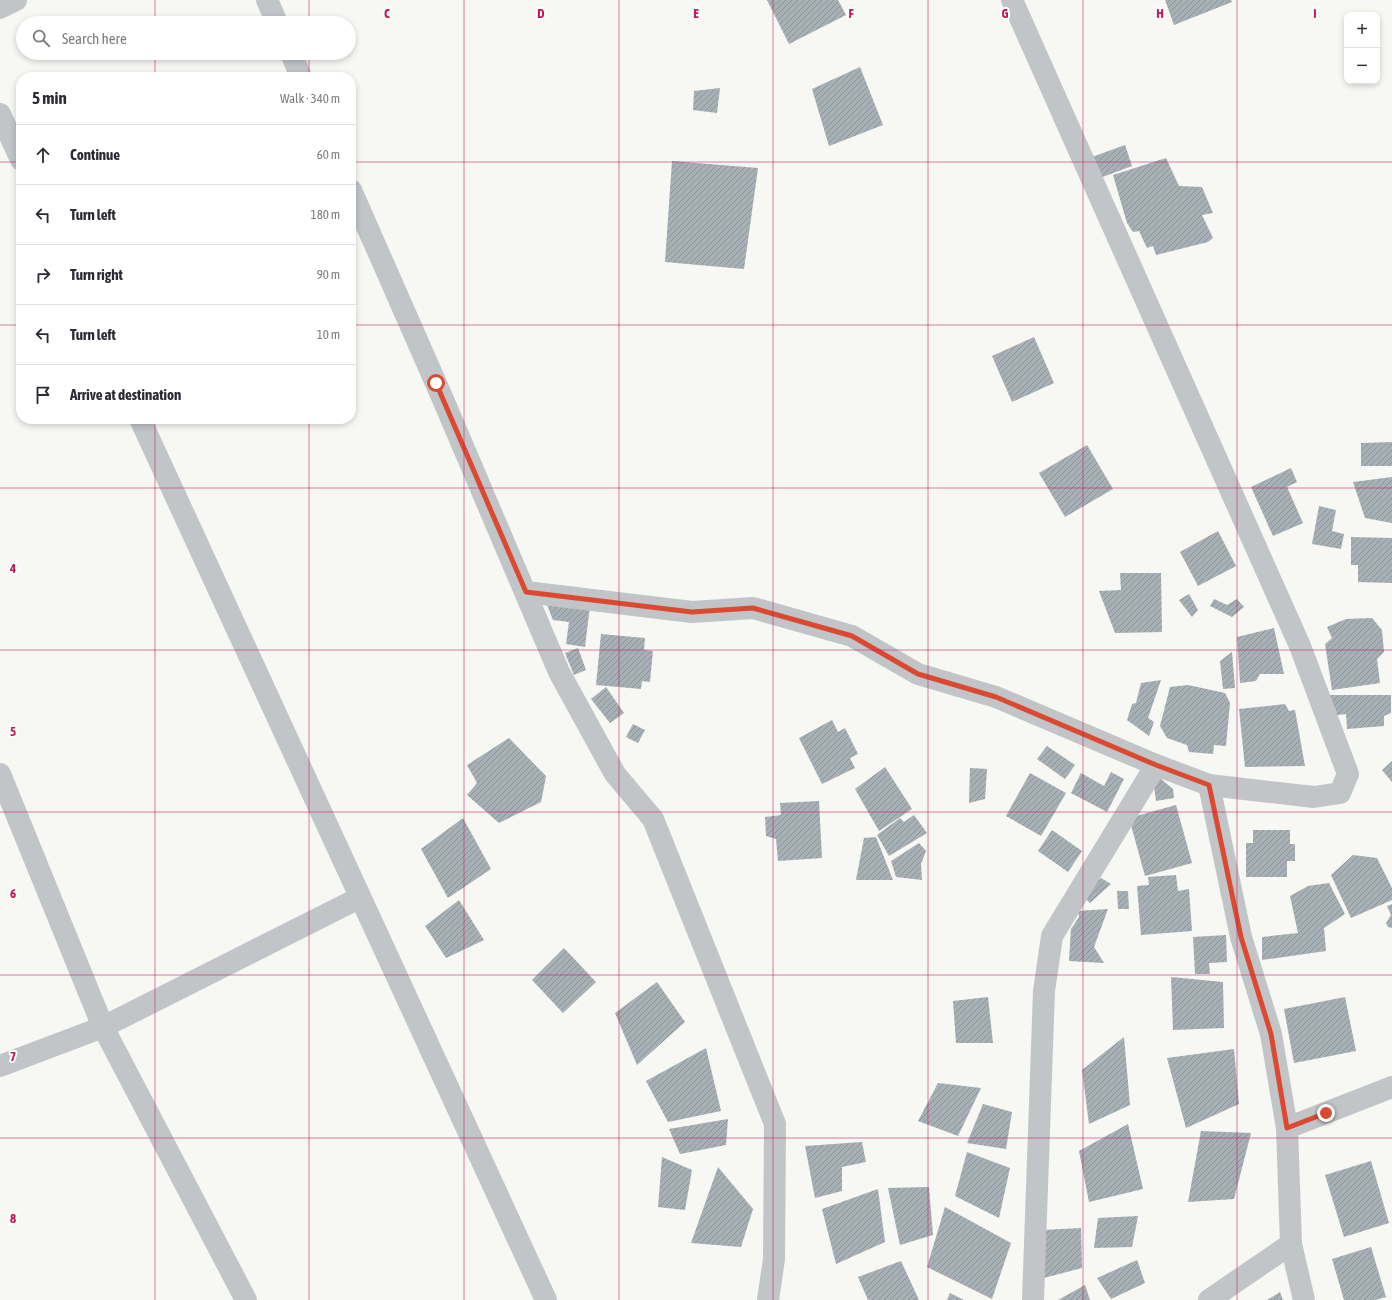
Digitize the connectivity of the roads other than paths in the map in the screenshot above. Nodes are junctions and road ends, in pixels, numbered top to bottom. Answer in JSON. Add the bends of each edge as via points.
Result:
{"nodes":[{"id":1,"x":16,"y":0,"type":"edge"},
{"id":2,"x":267,"y":0,"type":"edge"},
{"id":3,"x":1012,"y":0,"type":"edge"},
{"id":4,"x":0,"y":8,"type":"edge"},
{"id":5,"x":274,"y":16,"type":"edge"},
{"id":6,"x":294,"y":60,"type":"edge"},
{"id":7,"x":299,"y":72,"type":"edge"},
{"id":8,"x":0,"y":114,"type":"edge"},
{"id":9,"x":16,"y":149,"type":"edge"},
{"id":10,"x":356,"y":201,"type":"edge"},
{"id":11,"x":142,"y":424,"type":"edge"},
{"id":12,"x":526,"y":592,"type":"junction"},
{"id":13,"x":1156,"y":765,"type":"junction"},
{"id":14,"x":0,"y":774,"type":"edge"},
{"id":15,"x":1209,"y":785,"type":"junction"},
{"id":16,"x":360,"y":898,"type":"junction"},
{"id":17,"x":103,"y":1027,"type":"junction"},
{"id":18,"x":0,"y":1066,"type":"edge"},
{"id":19,"x":1392,"y":1087,"type":"edge"},
{"id":20,"x":1287,"y":1128,"type":"junction"},
{"id":21,"x":1291,"y":1244,"type":"junction"},
{"id":22,"x":246,"y":1300,"type":"edge"},
{"id":23,"x":546,"y":1300,"type":"edge"},
{"id":24,"x":768,"y":1300,"type":"edge"},
{"id":25,"x":1033,"y":1300,"type":"edge"},
{"id":26,"x":1209,"y":1300,"type":"edge"},
{"id":27,"x":1304,"y":1300,"type":"edge"}],
"edges":[{"from":1,"to":4,"type":"street"},
{"from":2,"to":5,"type":"street"},
{"from":3,"to":15,"type":"street","via":[[1300,646],[1348,774],[1340,793],[1314,797]]},
{"from":6,"to":7,"type":"street"},
{"from":8,"to":9,"type":"street"},
{"from":10,"to":12,"type":"street"},
{"from":11,"to":16,"type":"street"},
{"from":12,"to":13,"type":"street","via":[[692,612],[753,608],[852,636],[918,674],[996,697]]},
{"from":12,"to":24,"type":"street","via":[[559,672],[615,774],[653,819],[775,1124],[774,1260]]},
{"from":13,"to":15,"type":"street"},
{"from":13,"to":25,"type":"street","via":[[1052,936],[1044,991]]},
{"from":14,"to":17,"type":"street"},
{"from":15,"to":20,"type":"street","via":[[1241,937],[1271,1034]]},
{"from":16,"to":17,"type":"street"},
{"from":16,"to":23,"type":"street"},
{"from":17,"to":18,"type":"street"},
{"from":17,"to":22,"type":"street"},
{"from":19,"to":20,"type":"street"},
{"from":20,"to":21,"type":"street"},
{"from":21,"to":26,"type":"street"},
{"from":21,"to":27,"type":"street"}]}
